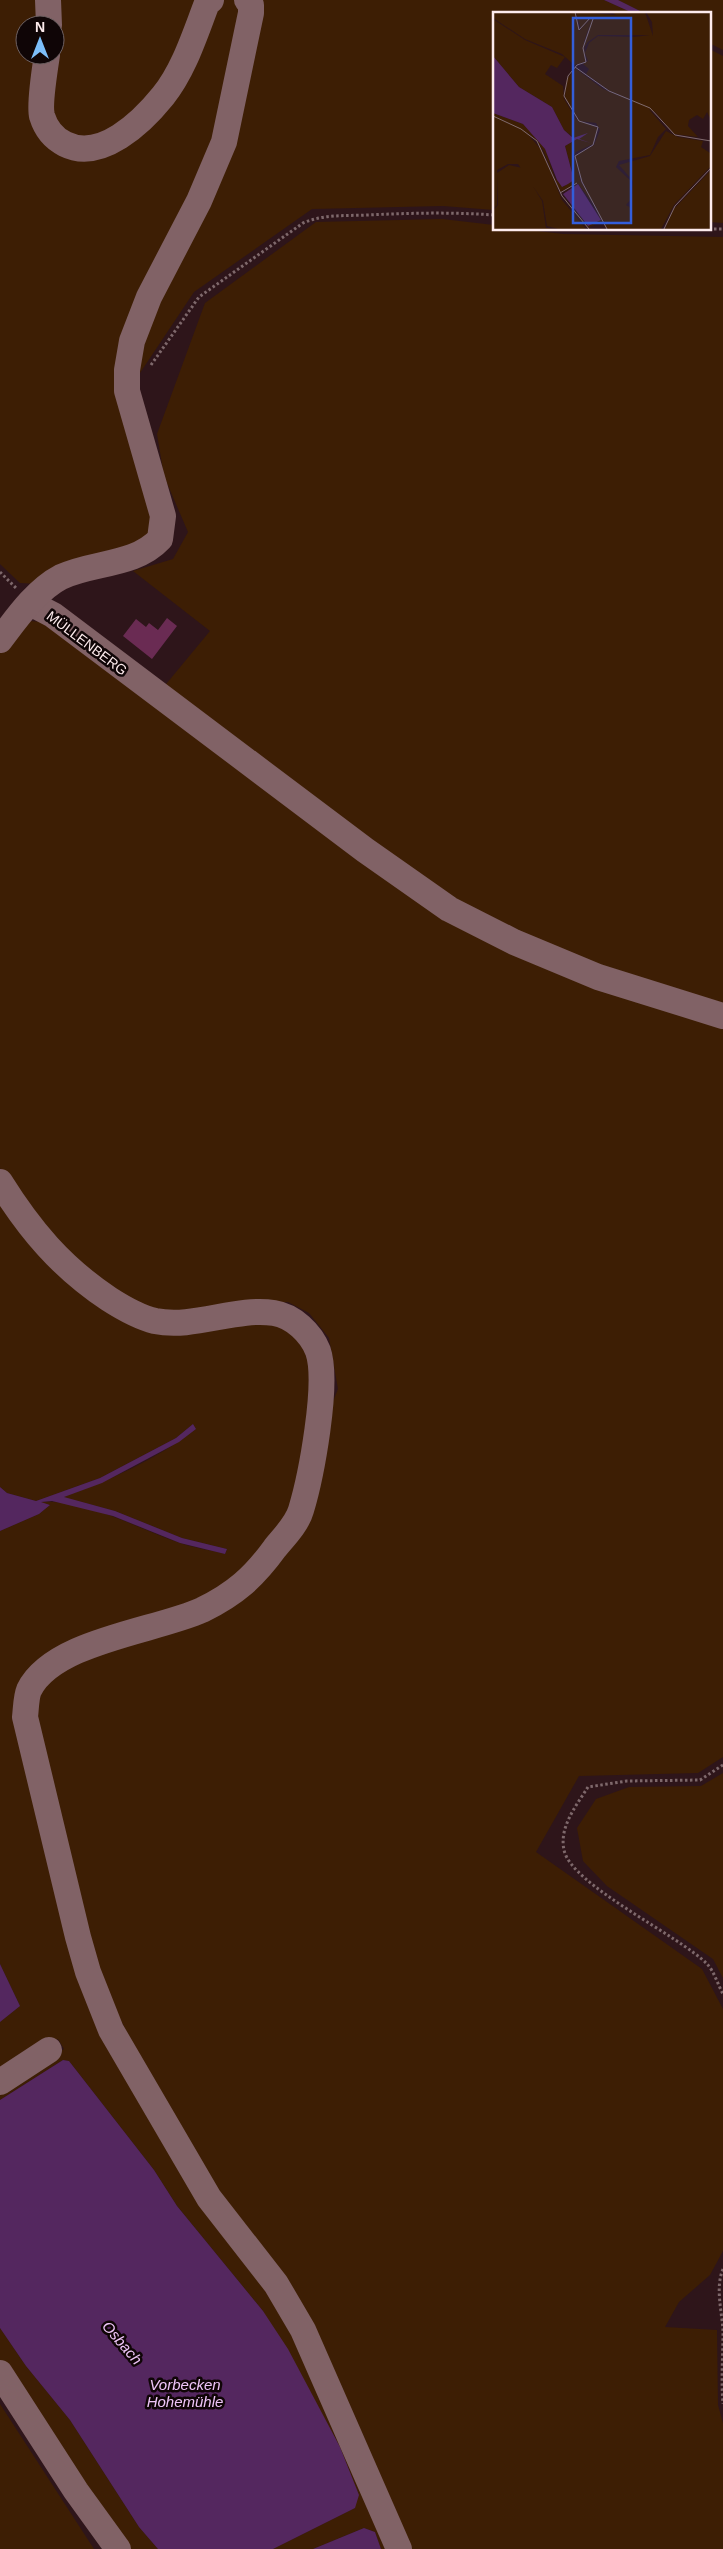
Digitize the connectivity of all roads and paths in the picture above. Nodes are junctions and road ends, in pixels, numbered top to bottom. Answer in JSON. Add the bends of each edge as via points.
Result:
{"nodes":[{"id":1,"x":48,"y":0,"type":"edge"},
{"id":2,"x":211,"y":0,"type":"edge"},
{"id":3,"x":247,"y":0,"type":"edge"},
{"id":4,"x":49,"y":15,"type":"edge"},
{"id":5,"x":46,"y":65,"type":"edge"},
{"id":6,"x":493,"y":214,"type":"edge"},
{"id":7,"x":710,"y":229,"type":"edge"},
{"id":8,"x":723,"y":229,"type":"edge"},
{"id":9,"x":127,"y":391,"type":"junction"},
{"id":10,"x":30,"y":603,"type":"junction"},
{"id":11,"x":0,"y":640,"type":"edge"},
{"id":12,"x":723,"y":1016,"type":"edge"},
{"id":13,"x":0,"y":1182,"type":"edge"},
{"id":14,"x":723,"y":1765,"type":"edge"},
{"id":15,"x":723,"y":1994,"type":"edge"},
{"id":16,"x":49,"y":2050,"type":"dead end"},
{"id":17,"x":0,"y":2082,"type":"edge"},
{"id":18,"x":723,"y":2269,"type":"edge"},
{"id":19,"x":0,"y":2373,"type":"edge"},
{"id":20,"x":723,"y":2404,"type":"edge"},
{"id":21,"x":118,"y":2549,"type":"edge"},
{"id":22,"x":399,"y":2549,"type":"edge"}],
"edges":[{"from":1,"to":4,"type":"street"},
{"from":2,"to":5,"type":"street","via":[[164,95],[138,123],[102,146],[75,149],[52,138],[42,114]]},
{"from":3,"to":9,"type":"street","via":[[251,13],[224,142],[199,201],[149,298],[132,341]]},
{"from":6,"to":9,"type":"path","via":[[343,215],[303,223],[199,297],[143,376]]},
{"from":7,"to":8,"type":"path"},
{"from":9,"to":10,"type":"street","via":[[163,516],[160,539],[141,553],[61,577]]},
{"from":10,"to":11,"type":"street"},
{"from":10,"to":12,"type":"street","name":"MÜLLENBERG","via":[[53,615],[156,695],[449,909],[522,946],[598,977]]},
{"from":13,"to":22,"type":"street","via":[[47,1248],[82,1281],[126,1310],[155,1321],[274,1313],[292,1319],[308,1334],[318,1351],[322,1390],[311,1476],[299,1517],[256,1574],[233,1593],[200,1610],[109,1639],[43,1670],[29,1691],[25,1717],[78,1937],[111,2030],[210,2198],[276,2284],[303,2330]]},
{"from":14,"to":15,"type":"path","via":[[700,1780],[627,1781],[588,1787],[565,1825],[564,1850],[572,1866],[598,1888],[708,1964]]},
{"from":16,"to":17,"type":"street"},
{"from":18,"to":20,"type":"path","via":[[720,2307]]},
{"from":19,"to":21,"type":"street","via":[[76,2491]]}]}
